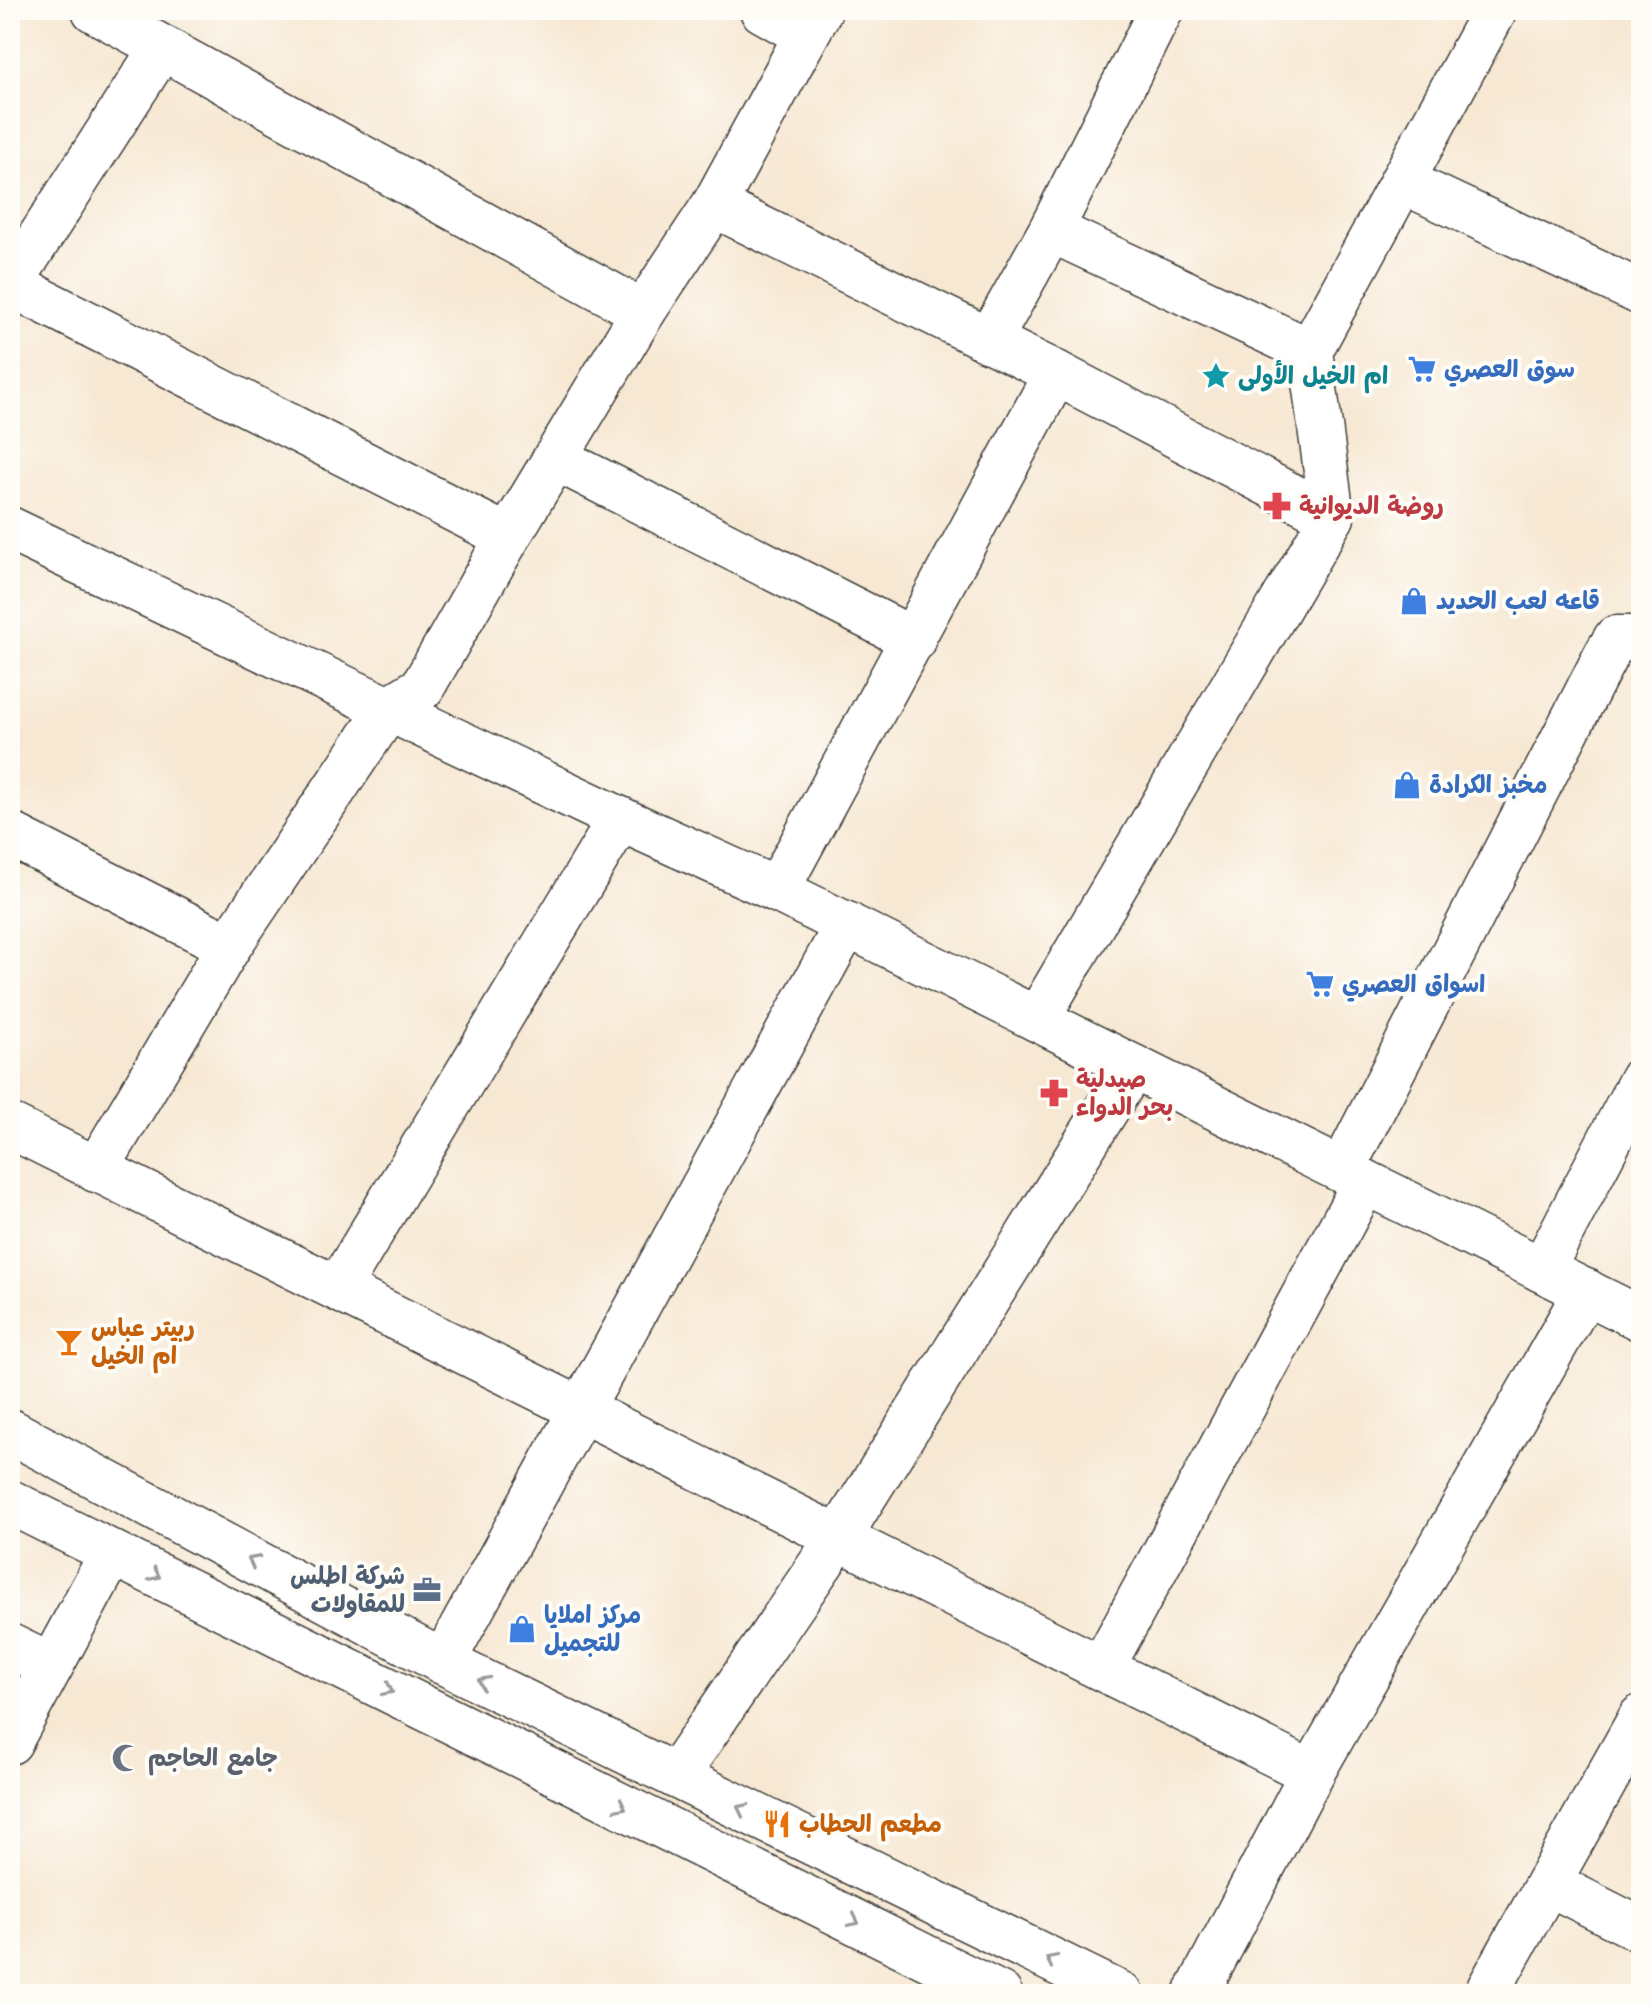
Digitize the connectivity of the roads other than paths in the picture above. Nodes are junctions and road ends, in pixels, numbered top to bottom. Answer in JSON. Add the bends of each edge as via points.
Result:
{"nodes":[{"id":1,"x":94,"y":10,"type":"edge"},
{"id":2,"x":762,"y":10,"type":"edge"},
{"id":3,"x":1161,"y":10,"type":"edge"},
{"id":4,"x":1495,"y":10,"type":"edge"},
{"id":5,"x":813,"y":22,"type":"edge"},
{"id":6,"x":161,"y":49,"type":"junction"},
{"id":7,"x":1402,"y":181,"type":"junction"},
{"id":8,"x":714,"y":205,"type":"junction"},
{"id":9,"x":1051,"y":230,"type":"junction"},
{"id":10,"x":10,"y":284,"type":"edge"},
{"id":11,"x":1641,"y":293,"type":"edge"},
{"id":12,"x":643,"y":312,"type":"junction"},
{"id":13,"x":989,"y":341,"type":"junction"},
{"id":14,"x":1310,"y":351,"type":"junction"},
{"id":15,"x":1056,"y":373,"type":"junction"},
{"id":16,"x":555,"y":458,"type":"junction"},
{"id":17,"x":1332,"y":517,"type":"junction"},
{"id":18,"x":10,"y":529,"type":"edge"},
{"id":19,"x":508,"y":537,"type":"junction"},
{"id":20,"x":914,"y":640,"type":"junction"},
{"id":21,"x":1641,"y":643,"type":"edge"},
{"id":22,"x":389,"y":708,"type":"junction"},
{"id":23,"x":620,"y":819,"type":"junction"},
{"id":24,"x":10,"y":834,"type":"edge"},
{"id":25,"x":777,"y":890,"type":"junction"},
{"id":26,"x":847,"y":924,"type":"junction"},
{"id":27,"x":229,"y":946,"type":"junction"},
{"id":28,"x":1037,"y":1019,"type":"junction"},
{"id":29,"x":1133,"y":1067,"type":"junction"},
{"id":30,"x":1641,"y":1080,"type":"edge"},
{"id":31,"x":10,"y":1126,"type":"edge"},
{"id":32,"x":96,"y":1170,"type":"junction"},
{"id":33,"x":1353,"y":1176,"type":"junction"},
{"id":34,"x":1542,"y":1270,"type":"junction"},
{"id":35,"x":338,"y":1288,"type":"junction"},
{"id":36,"x":1586,"y":1291,"type":"junction"},
{"id":37,"x":1641,"y":1319,"type":"edge"},
{"id":38,"x":582,"y":1408,"type":"junction"},
{"id":39,"x":10,"y":1431,"type":"edge"},
{"id":40,"x":10,"y":1502,"type":"edge"},
{"id":41,"x":839,"y":1537,"type":"junction"},
{"id":42,"x":112,"y":1553,"type":"junction"},
{"id":43,"x":10,"y":1646,"type":"edge"},
{"id":44,"x":443,"y":1662,"type":"junction"},
{"id":45,"x":51,"y":1666,"type":"junction"},
{"id":46,"x":1102,"y":1668,"type":"junction"},
{"id":47,"x":525,"y":1702,"type":"junction"},
{"id":48,"x":1641,"y":1717,"type":"edge"},
{"id":49,"x":10,"y":1742,"type":"edge"},
{"id":50,"x":498,"y":1745,"type":"junction"},
{"id":51,"x":1312,"y":1773,"type":"junction"},
{"id":52,"x":676,"y":1776,"type":"junction"},
{"id":53,"x":1548,"y":1883,"type":"junction"},
{"id":54,"x":1641,"y":1930,"type":"edge"},
{"id":55,"x":1000,"y":1994,"type":"edge"},
{"id":56,"x":1121,"y":1994,"type":"edge"},
{"id":57,"x":1196,"y":1994,"type":"edge"},
{"id":58,"x":1486,"y":1994,"type":"edge"}],
"edges":[{"from":1,"to":6,"type":"street"},
{"from":2,"to":5,"type":"street"},
{"from":3,"to":9,"type":"street"},
{"from":4,"to":7,"type":"street"},
{"from":5,"to":8,"type":"street"},
{"from":6,"to":10,"type":"street"},
{"from":6,"to":12,"type":"street"},
{"from":7,"to":11,"type":"street"},
{"from":7,"to":14,"type":"street"},
{"from":8,"to":12,"type":"street"},
{"from":8,"to":13,"type":"street"},
{"from":9,"to":13,"type":"street"},
{"from":9,"to":14,"type":"street"},
{"from":10,"to":19,"type":"street"},
{"from":12,"to":16,"type":"street"},
{"from":13,"to":15,"type":"street"},
{"from":14,"to":17,"type":"street"},
{"from":15,"to":17,"type":"street"},
{"from":15,"to":20,"type":"street"},
{"from":16,"to":19,"type":"street"},
{"from":16,"to":20,"type":"street"},
{"from":17,"to":28,"type":"street"},
{"from":18,"to":22,"type":"street"},
{"from":19,"to":22,"type":"street","via":[[422,688]]},
{"from":20,"to":25,"type":"street"},
{"from":21,"to":33,"type":"street","via":[[1616,638],[1606,655]]},
{"from":22,"to":23,"type":"street"},
{"from":22,"to":27,"type":"street"},
{"from":23,"to":25,"type":"street"},
{"from":23,"to":35,"type":"street"},
{"from":24,"to":27,"type":"street"},
{"from":25,"to":26,"type":"street"},
{"from":26,"to":28,"type":"street"},
{"from":26,"to":38,"type":"street"},
{"from":27,"to":32,"type":"street"},
{"from":28,"to":29,"type":"street"},
{"from":29,"to":33,"type":"street"},
{"from":29,"to":41,"type":"street"},
{"from":30,"to":34,"type":"street"},
{"from":31,"to":32,"type":"street"},
{"from":32,"to":35,"type":"street"},
{"from":33,"to":34,"type":"street"},
{"from":33,"to":46,"type":"street"},
{"from":34,"to":36,"type":"street"},
{"from":35,"to":38,"type":"street"},
{"from":36,"to":37,"type":"street"},
{"from":36,"to":51,"type":"street"},
{"from":38,"to":41,"type":"street"},
{"from":38,"to":44,"type":"street"},
{"from":44,"to":39,"type":"street","one_way":true},
{"from":40,"to":42,"type":"street"},
{"from":41,"to":46,"type":"street"},
{"from":41,"to":52,"type":"street"},
{"from":42,"to":45,"type":"street"},
{"from":42,"to":50,"type":"street","one_way":true},
{"from":43,"to":45,"type":"street"},
{"from":47,"to":44,"type":"street","one_way":true},
{"from":45,"to":49,"type":"street"},
{"from":46,"to":51,"type":"street"},
{"from":47,"to":50,"type":"street"},
{"from":47,"to":52,"type":"street"},
{"from":48,"to":53,"type":"street"},
{"from":50,"to":55,"type":"street","one_way":true},
{"from":51,"to":57,"type":"street"},
{"from":56,"to":52,"type":"street","one_way":true},
{"from":53,"to":54,"type":"street"},
{"from":53,"to":58,"type":"street"}]}
